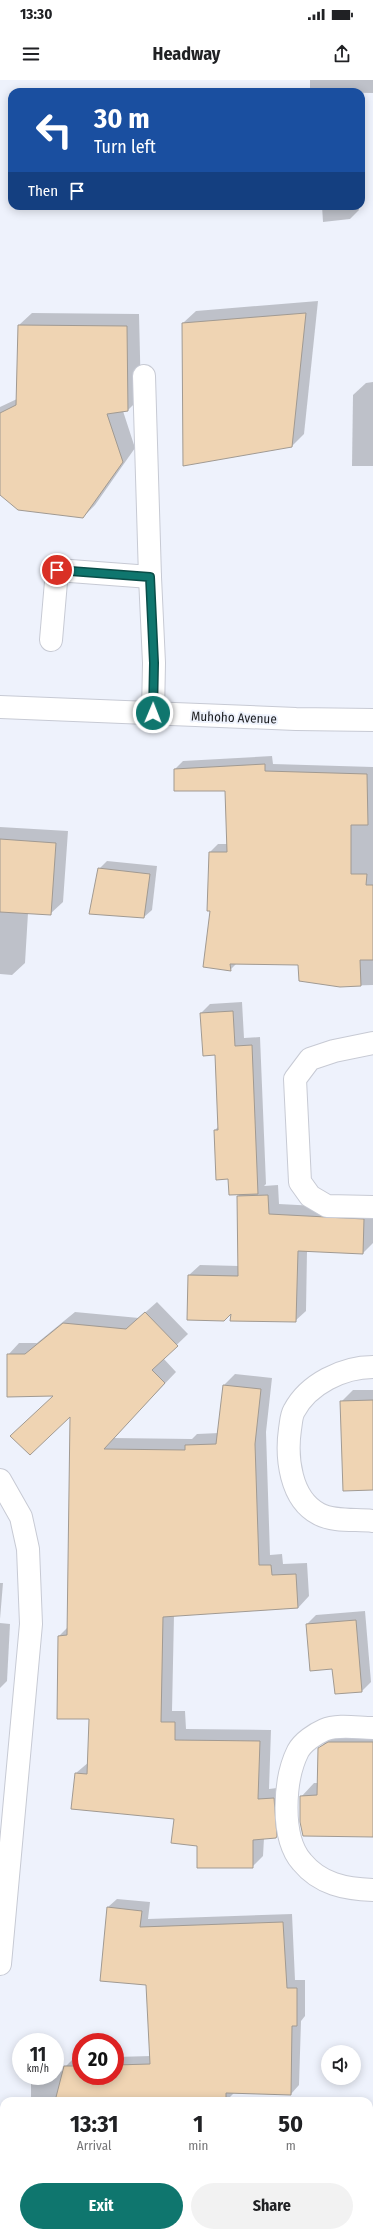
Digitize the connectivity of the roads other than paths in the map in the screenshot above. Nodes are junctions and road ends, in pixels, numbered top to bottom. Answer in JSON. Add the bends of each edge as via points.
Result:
{"nodes":[{"id":1,"x":144,"y":376,"type":"dead end"},
{"id":2,"x":150,"y":577,"type":"junction"},
{"id":3,"x":51,"y":640,"type":"dead end"},
{"id":4,"x":0,"y":707,"type":"edge"},
{"id":5,"x":153,"y":713,"type":"junction"},
{"id":6,"x":373,"y":720,"type":"edge"},
{"id":7,"x":373,"y":1043,"type":"edge"},
{"id":8,"x":373,"y":1206,"type":"edge"},
{"id":9,"x":373,"y":1367,"type":"edge"},
{"id":10,"x":0,"y":1480,"type":"edge"},
{"id":11,"x":373,"y":1521,"type":"edge"},
{"id":12,"x":373,"y":1728,"type":"edge"},
{"id":13,"x":373,"y":1890,"type":"edge"},
{"id":14,"x":0,"y":1964,"type":"edge"}],
"edges":[{"from":1,"to":2,"type":"street"},
{"from":2,"to":3,"type":"street","via":[[57,570]]},
{"from":2,"to":5,"type":"street","via":[[154,663]]},
{"from":4,"to":5,"type":"street","name":"Muhoho Avenue"},
{"from":5,"to":6,"type":"street","name":"Muhoho Avenue"},
{"from":7,"to":8,"type":"street","via":[[310,1059],[295,1079],[300,1182],[310,1196],[327,1206]]},
{"from":9,"to":11,"type":"street","via":[[351,1370],[308,1392],[293,1412],[288,1443],[294,1483],[303,1501],[319,1514]]},
{"from":10,"to":14,"type":"street","via":[[21,1517],[28,1549],[31,1624]]},
{"from":12,"to":13,"type":"street","via":[[340,1727],[326,1730],[308,1740],[299,1750],[288,1786],[287,1827],[301,1862],[321,1879],[340,1887]]}]}
